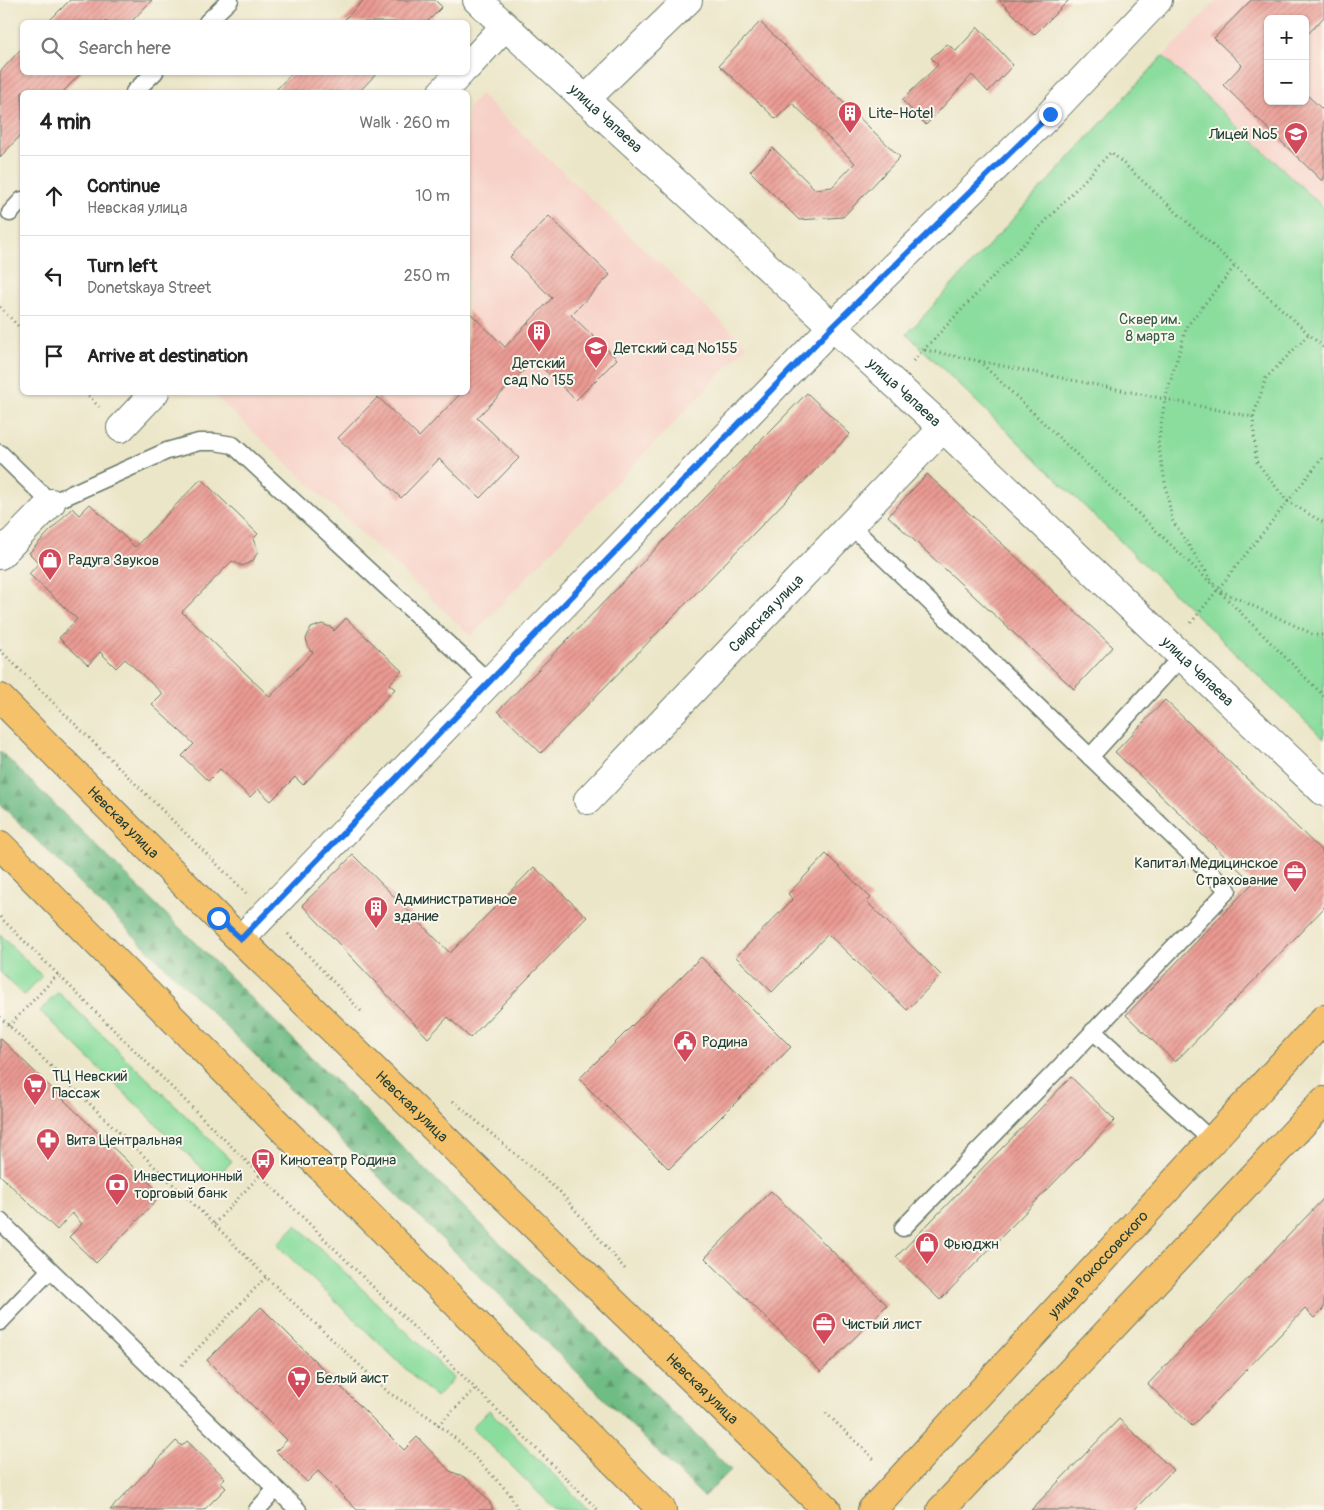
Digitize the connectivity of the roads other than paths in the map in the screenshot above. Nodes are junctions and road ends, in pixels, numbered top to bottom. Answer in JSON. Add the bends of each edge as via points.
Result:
{"nodes":[{"id":1,"x":230,"y":0,"type":"edge"},
{"id":2,"x":477,"y":0,"type":"edge"},
{"id":3,"x":688,"y":0,"type":"edge"},
{"id":4,"x":1158,"y":0,"type":"edge"},
{"id":5,"x":209,"y":20,"type":"edge"},
{"id":6,"x":505,"y":26,"type":"junction"},
{"id":7,"x":470,"y":64,"type":"edge"},
{"id":8,"x":152,"y":75,"type":"edge"},
{"id":9,"x":458,"y":75,"type":"edge"},
{"id":10,"x":136,"y":90,"type":"edge"},
{"id":11,"x":444,"y":90,"type":"edge"},
{"id":12,"x":585,"y":100,"type":"junction"},
{"id":13,"x":20,"y":202,"type":"edge"},
{"id":14,"x":10,"y":213,"type":"dead end"},
{"id":15,"x":832,"y":327,"type":"junction"},
{"id":16,"x":152,"y":395,"type":"edge"},
{"id":17,"x":121,"y":428,"type":"dead end"},
{"id":18,"x":943,"y":428,"type":"junction"},
{"id":19,"x":0,"y":453,"type":"edge"},
{"id":20,"x":51,"y":503,"type":"junction"},
{"id":21,"x":850,"y":526,"type":"junction"},
{"id":22,"x":0,"y":555,"type":"edge"},
{"id":23,"x":1182,"y":656,"type":"junction"},
{"id":24,"x":489,"y":682,"type":"junction"},
{"id":25,"x":0,"y":698,"type":"edge"},
{"id":26,"x":1090,"y":757,"type":"junction"},
{"id":27,"x":1324,"y":792,"type":"edge"},
{"id":28,"x":588,"y":800,"type":"dead end"},
{"id":29,"x":0,"y":845,"type":"edge"},
{"id":30,"x":241,"y":939,"type":"junction"},
{"id":31,"x":1324,"y":1019,"type":"edge"},
{"id":32,"x":1093,"y":1031,"type":"junction"},
{"id":33,"x":1324,"y":1100,"type":"edge"},
{"id":34,"x":1212,"y":1141,"type":"junction"},
{"id":35,"x":0,"y":1221,"type":"edge"},
{"id":36,"x":903,"y":1228,"type":"dead end"},
{"id":37,"x":50,"y":1270,"type":"junction"},
{"id":38,"x":0,"y":1322,"type":"edge"},
{"id":39,"x":276,"y":1489,"type":"junction"},
{"id":40,"x":257,"y":1510,"type":"edge"},
{"id":41,"x":298,"y":1510,"type":"edge"},
{"id":42,"x":662,"y":1510,"type":"edge"},
{"id":43,"x":827,"y":1510,"type":"edge"},
{"id":44,"x":872,"y":1510,"type":"edge"},
{"id":45,"x":941,"y":1510,"type":"edge"}],
"edges":[{"from":1,"to":5,"type":"lane"},
{"from":2,"to":6,"type":"street","name":"улица Чапаева"},
{"from":3,"to":12,"type":"street"},
{"from":4,"to":15,"type":"street","via":[[1050,114]]},
{"from":6,"to":7,"type":"street"},
{"from":6,"to":12,"type":"street","name":"улица Чапаева"},
{"from":8,"to":10,"type":"lane"},
{"from":9,"to":11,"type":"street"},
{"from":12,"to":15,"type":"street","name":"улица Чапаева"},
{"from":13,"to":14,"type":"lane"},
{"from":15,"to":18,"type":"street","name":"улица Чапаева"},
{"from":15,"to":24,"type":"street"},
{"from":16,"to":17,"type":"street"},
{"from":18,"to":21,"type":"street","name":"Свирская улица"},
{"from":18,"to":23,"type":"street","name":"улица Чапаева"},
{"from":19,"to":20,"type":"lane"},
{"from":20,"to":22,"type":"street"},
{"from":20,"to":24,"type":"lane","via":[[167,451],[198,442],[233,445]]},
{"from":21,"to":26,"type":"lane"},
{"from":21,"to":28,"type":"street","name":"Свирская улица"},
{"from":23,"to":26,"type":"lane"},
{"from":23,"to":27,"type":"street","name":"улица Чапаева"},
{"from":24,"to":30,"type":"street"},
{"from":25,"to":30,"type":"main road","name":"Невская улица"},
{"from":26,"to":32,"type":"lane","via":[[1228,890]]},
{"from":29,"to":42,"type":"main road"},
{"from":30,"to":43,"type":"main road","name":"Невская улица"},
{"from":31,"to":34,"type":"main road","name":"улица Рокоссовского"},
{"from":32,"to":34,"type":"lane"},
{"from":32,"to":36,"type":"lane"},
{"from":33,"to":45,"type":"main road"},
{"from":34,"to":44,"type":"main road","name":"улица Рокоссовского"},
{"from":35,"to":37,"type":"lane"},
{"from":37,"to":38,"type":"lane"},
{"from":37,"to":39,"type":"lane"},
{"from":39,"to":40,"type":"lane"},
{"from":39,"to":41,"type":"lane"}]}
